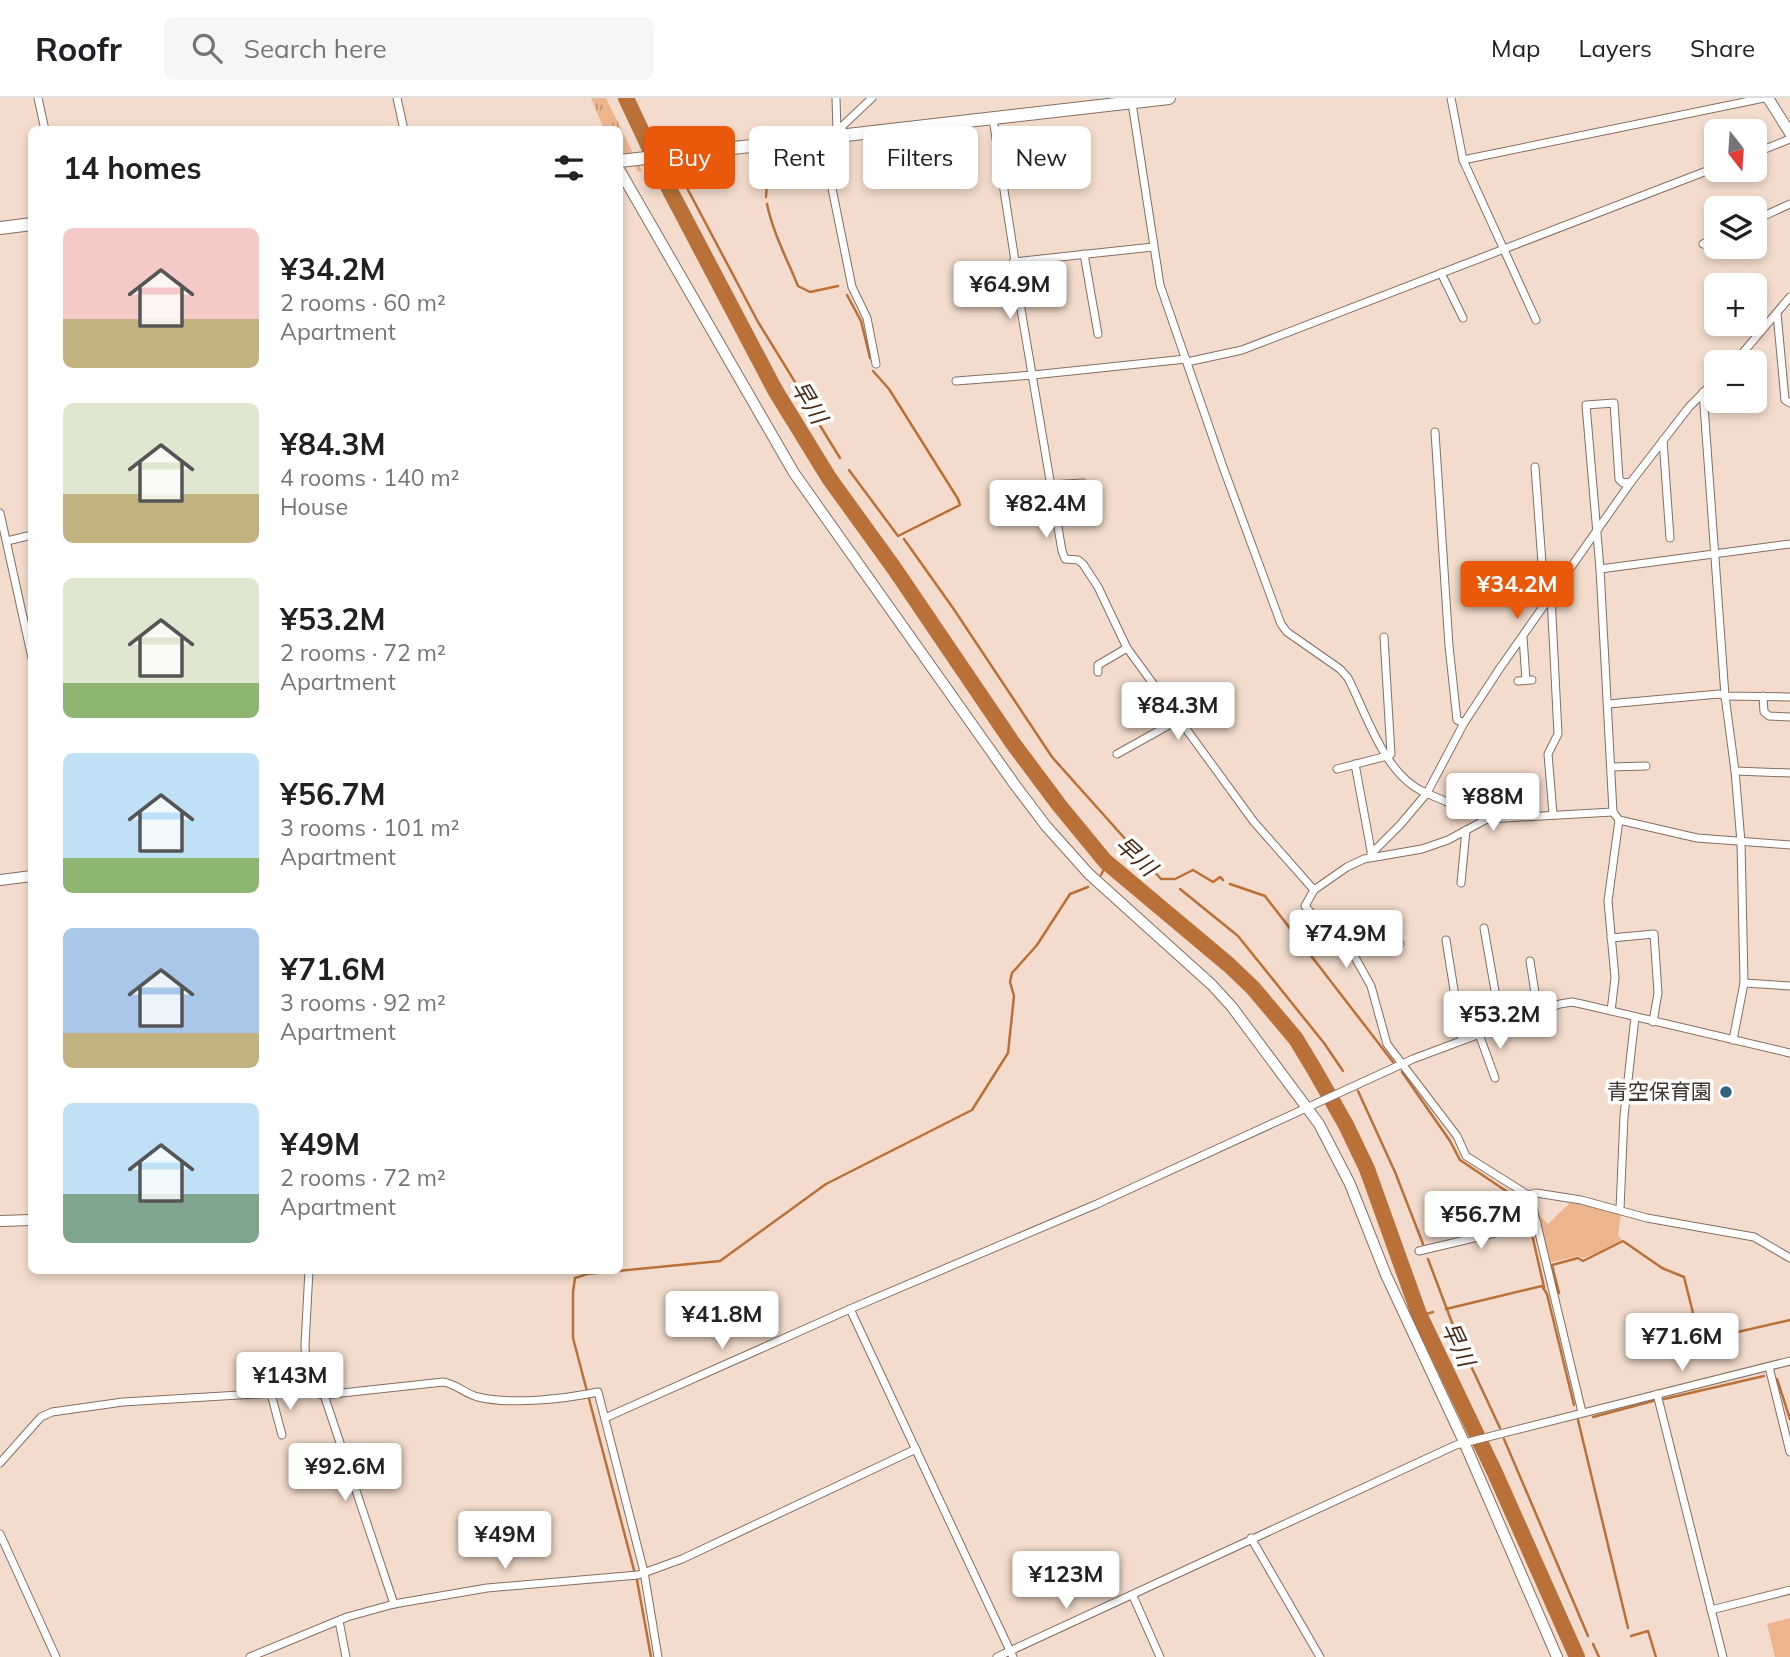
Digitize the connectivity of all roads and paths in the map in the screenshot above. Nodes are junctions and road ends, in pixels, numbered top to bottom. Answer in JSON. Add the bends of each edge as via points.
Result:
{"nodes":[{"id":1,"x":38,"y":98,"type":"edge"},
{"id":2,"x":397,"y":98,"type":"edge"},
{"id":3,"x":835,"y":98,"type":"edge"},
{"id":4,"x":872,"y":98,"type":"edge"},
{"id":5,"x":1169,"y":98,"type":"edge"},
{"id":6,"x":1451,"y":98,"type":"edge"},
{"id":7,"x":1766,"y":98,"type":"edge"},
{"id":8,"x":1132,"y":103,"type":"junction"},
{"id":9,"x":993,"y":120,"type":"junction"},
{"id":10,"x":44,"y":126,"type":"edge"},
{"id":11,"x":403,"y":126,"type":"edge"},
{"id":12,"x":837,"y":126,"type":"edge"},
{"id":13,"x":845,"y":126,"type":"edge"},
{"id":14,"x":849,"y":133,"type":"edge"},
{"id":15,"x":1790,"y":133,"type":"edge"},
{"id":16,"x":1790,"y":139,"type":"edge"},
{"id":17,"x":749,"y":147,"type":"edge"},
{"id":18,"x":1768,"y":148,"type":"edge"},
{"id":19,"x":623,"y":160,"type":"edge"},
{"id":20,"x":1463,"y":160,"type":"junction"},
{"id":21,"x":1704,"y":172,"type":"edge"},
{"id":22,"x":623,"y":176,"type":"edge"},
{"id":23,"x":832,"y":189,"type":"edge"},
{"id":24,"x":1790,"y":204,"type":"edge"},
{"id":25,"x":1767,"y":215,"type":"edge"},
{"id":26,"x":28,"y":224,"type":"edge"},
{"id":27,"x":0,"y":228,"type":"edge"},
{"id":28,"x":1153,"y":247,"type":"junction"},
{"id":29,"x":1504,"y":248,"type":"junction"},
{"id":30,"x":1084,"y":254,"type":"junction"},
{"id":31,"x":1015,"y":261,"type":"junction"},
{"id":32,"x":1441,"y":273,"type":"junction"},
{"id":33,"x":1790,"y":296,"type":"edge"},
{"id":34,"x":1777,"y":313,"type":"junction"},
{"id":35,"x":1463,"y":318,"type":"dead end"},
{"id":36,"x":1536,"y":320,"type":"dead end"},
{"id":37,"x":1097,"y":334,"type":"dead end"},
{"id":38,"x":1745,"y":350,"type":"edge"},
{"id":39,"x":1186,"y":360,"type":"junction"},
{"id":40,"x":876,"y":363,"type":"dead end"},
{"id":41,"x":1033,"y":375,"type":"junction"},
{"id":42,"x":956,"y":381,"type":"dead end"},
{"id":43,"x":1703,"y":392,"type":"joint"},
{"id":44,"x":1790,"y":403,"type":"edge"},
{"id":45,"x":1435,"y":432,"type":"dead end"},
{"id":46,"x":1663,"y":439,"type":"junction"},
{"id":47,"x":1535,"y":467,"type":"dead end"},
{"id":48,"x":1631,"y":482,"type":"junction"},
{"id":49,"x":1083,"y":483,"type":"dead end"},
{"id":50,"x":1050,"y":485,"type":"junction"},
{"id":51,"x":0,"y":513,"type":"edge"},
{"id":52,"x":1595,"y":533,"type":"junction"},
{"id":53,"x":28,"y":536,"type":"edge"},
{"id":54,"x":1670,"y":538,"type":"dead end"},
{"id":55,"x":7,"y":541,"type":"junction"},
{"id":56,"x":1790,"y":544,"type":"edge"},
{"id":57,"x":1715,"y":553,"type":"junction"},
{"id":58,"x":1600,"y":569,"type":"junction"},
{"id":59,"x":1551,"y":596,"type":"junction"},
{"id":60,"x":1545,"y":605,"type":"junction"},
{"id":61,"x":1384,"y":637,"type":"dead end"},
{"id":62,"x":1523,"y":637,"type":"junction"},
{"id":63,"x":28,"y":639,"type":"edge"},
{"id":64,"x":1127,"y":648,"type":"junction"},
{"id":65,"x":1098,"y":672,"type":"dead end"},
{"id":66,"x":1525,"y":680,"type":"dead end"},
{"id":67,"x":1724,"y":696,"type":"junction"},
{"id":68,"x":1763,"y":696,"type":"junction"},
{"id":69,"x":1790,"y":697,"type":"edge"},
{"id":70,"x":1608,"y":704,"type":"junction"},
{"id":71,"x":1790,"y":717,"type":"edge"},
{"id":72,"x":1180,"y":719,"type":"junction"},
{"id":73,"x":1464,"y":723,"type":"junction"},
{"id":74,"x":1117,"y":754,"type":"dead end"},
{"id":75,"x":1388,"y":757,"type":"junction"},
{"id":76,"x":1355,"y":764,"type":"junction"},
{"id":77,"x":1646,"y":766,"type":"dead end"},
{"id":78,"x":1611,"y":767,"type":"junction"},
{"id":79,"x":1337,"y":769,"type":"dead end"},
{"id":80,"x":1735,"y":771,"type":"junction"},
{"id":81,"x":1790,"y":773,"type":"edge"},
{"id":82,"x":1427,"y":793,"type":"junction"},
{"id":83,"x":1613,"y":812,"type":"junction"},
{"id":84,"x":1553,"y":814,"type":"junction"},
{"id":85,"x":1487,"y":819,"type":"junction"},
{"id":86,"x":1619,"y":820,"type":"junction"},
{"id":87,"x":1466,"y":831,"type":"junction"},
{"id":88,"x":1741,"y":842,"type":"junction"},
{"id":89,"x":1790,"y":845,"type":"edge"},
{"id":90,"x":1372,"y":855,"type":"junction"},
{"id":91,"x":28,"y":876,"type":"edge"},
{"id":92,"x":0,"y":880,"type":"edge"},
{"id":93,"x":1461,"y":883,"type":"dead end"},
{"id":94,"x":1314,"y":890,"type":"junction"},
{"id":95,"x":1484,"y":928,"type":"dead end"},
{"id":96,"x":1611,"y":938,"type":"junction"},
{"id":97,"x":1446,"y":940,"type":"dead end"},
{"id":98,"x":1400,"y":944,"type":"dead end"},
{"id":99,"x":1352,"y":952,"type":"junction"},
{"id":100,"x":1531,"y":961,"type":"dead end"},
{"id":101,"x":1744,"y":983,"type":"junction"},
{"id":102,"x":1790,"y":986,"type":"edge"},
{"id":103,"x":1611,"y":1011,"type":"junction"},
{"id":104,"x":1538,"y":1012,"type":"junction"},
{"id":105,"x":1634,"y":1017,"type":"junction"},
{"id":106,"x":1653,"y":1022,"type":"junction"},
{"id":107,"x":1501,"y":1026,"type":"junction"},
{"id":108,"x":1479,"y":1034,"type":"junction"},
{"id":109,"x":1732,"y":1040,"type":"junction"},
{"id":110,"x":1462,"y":1041,"type":"junction"},
{"id":111,"x":1790,"y":1053,"type":"edge"},
{"id":112,"x":1403,"y":1064,"type":"junction"},
{"id":113,"x":1495,"y":1078,"type":"dead end"},
{"id":114,"x":1310,"y":1105,"type":"junction"},
{"id":115,"x":1528,"y":1195,"type":"junction"},
{"id":116,"x":1620,"y":1209,"type":"junction"},
{"id":117,"x":28,"y":1220,"type":"edge"},
{"id":118,"x":0,"y":1221,"type":"edge"},
{"id":119,"x":1537,"y":1223,"type":"junction"},
{"id":120,"x":1419,"y":1251,"type":"dead end"},
{"id":121,"x":1790,"y":1258,"type":"edge"},
{"id":122,"x":309,"y":1274,"type":"edge"},
{"id":123,"x":850,"y":1309,"type":"junction"},
{"id":124,"x":1790,"y":1361,"type":"edge"},
{"id":125,"x":1769,"y":1367,"type":"junction"},
{"id":126,"x":307,"y":1391,"type":"junction"},
{"id":127,"x":271,"y":1394,"type":"junction"},
{"id":128,"x":1657,"y":1394,"type":"junction"},
{"id":129,"x":324,"y":1395,"type":"junction"},
{"id":130,"x":1582,"y":1412,"type":"junction"},
{"id":131,"x":605,"y":1418,"type":"junction"},
{"id":132,"x":282,"y":1435,"type":"dead end"},
{"id":133,"x":1466,"y":1442,"type":"junction"},
{"id":134,"x":916,"y":1449,"type":"junction"},
{"id":135,"x":1790,"y":1452,"type":"edge"},
{"id":136,"x":0,"y":1463,"type":"edge"},
{"id":137,"x":0,"y":1534,"type":"edge"},
{"id":138,"x":1251,"y":1538,"type":"junction"},
{"id":139,"x":644,"y":1573,"type":"junction"},
{"id":140,"x":1790,"y":1590,"type":"edge"},
{"id":141,"x":1133,"y":1596,"type":"junction"},
{"id":142,"x":394,"y":1604,"type":"junction"},
{"id":143,"x":1711,"y":1609,"type":"junction"},
{"id":144,"x":339,"y":1621,"type":"junction"},
{"id":145,"x":1011,"y":1654,"type":"edge"},
{"id":146,"x":56,"y":1657,"type":"edge"},
{"id":147,"x":250,"y":1657,"type":"edge"},
{"id":148,"x":346,"y":1657,"type":"edge"},
{"id":149,"x":658,"y":1657,"type":"edge"},
{"id":150,"x":997,"y":1657,"type":"edge"},
{"id":151,"x":1160,"y":1657,"type":"edge"},
{"id":152,"x":1320,"y":1657,"type":"edge"},
{"id":153,"x":1557,"y":1657,"type":"edge"},
{"id":154,"x":1723,"y":1657,"type":"edge"}],
"edges":[{"from":1,"to":10,"type":"street"},
{"from":2,"to":11,"type":"street"},
{"from":3,"to":12,"type":"street"},
{"from":4,"to":13,"type":"street"},
{"from":5,"to":8,"type":"main road"},
{"from":6,"to":20,"type":"street"},
{"from":7,"to":15,"type":"street"},
{"from":7,"to":20,"type":"street"},
{"from":8,"to":9,"type":"main road"},
{"from":8,"to":28,"type":"street"},
{"from":9,"to":14,"type":"main road"},
{"from":9,"to":31,"type":"street"},
{"from":16,"to":18,"type":"street"},
{"from":17,"to":19,"type":"main road"},
{"from":20,"to":29,"type":"street"},
{"from":21,"to":29,"type":"street"},
{"from":22,"to":114,"type":"street","via":[[794,473],[1023,796],[1101,886],[1212,985]]},
{"from":23,"to":40,"type":"street","via":[[852,287],[867,318]]},
{"from":24,"to":25,"type":"street"},
{"from":26,"to":27,"type":"main road"},
{"from":28,"to":30,"type":"street"},
{"from":28,"to":39,"type":"street","via":[[1160,285]]},
{"from":29,"to":32,"type":"street"},
{"from":29,"to":36,"type":"street"},
{"from":30,"to":31,"type":"street"},
{"from":30,"to":37,"type":"street"},
{"from":31,"to":41,"type":"street"},
{"from":32,"to":35,"type":"street"},
{"from":32,"to":39,"type":"street","via":[[1242,350]]},
{"from":33,"to":34,"type":"street"},
{"from":34,"to":38,"type":"street"},
{"from":34,"to":44,"type":"street","via":[[1785,400]]},
{"from":39,"to":41,"type":"street"},
{"from":39,"to":75,"type":"street","via":[[1281,624],[1349,678]]},
{"from":41,"to":42,"type":"street"},
{"from":41,"to":50,"type":"street"},
{"from":43,"to":46,"type":"street"},
{"from":43,"to":57,"type":"street"},
{"from":45,"to":73,"type":"street","via":[[1449,646],[1457,720]]},
{"from":46,"to":48,"type":"street"},
{"from":46,"to":54,"type":"street"},
{"from":47,"to":60,"type":"street"},
{"from":48,"to":52,"type":"street"},
{"from":48,"to":52,"type":"street","via":[[1619,479],[1614,403],[1586,405]]},
{"from":49,"to":50,"type":"street"},
{"from":50,"to":64,"type":"street","via":[[1065,559],[1083,564]]},
{"from":51,"to":55,"type":"street"},
{"from":52,"to":58,"type":"street"},
{"from":52,"to":59,"type":"street"},
{"from":53,"to":55,"type":"street"},
{"from":55,"to":63,"type":"street"},
{"from":56,"to":57,"type":"street"},
{"from":57,"to":58,"type":"street"},
{"from":57,"to":67,"type":"street"},
{"from":58,"to":70,"type":"street"},
{"from":59,"to":60,"type":"street"},
{"from":59,"to":84,"type":"street","via":[[1558,734],[1548,754]]},
{"from":60,"to":62,"type":"street"},
{"from":61,"to":75,"type":"street"},
{"from":62,"to":66,"type":"street"},
{"from":62,"to":73,"type":"street"},
{"from":64,"to":65,"type":"street","via":[[1098,665]]},
{"from":64,"to":72,"type":"street"},
{"from":67,"to":68,"type":"street"},
{"from":67,"to":70,"type":"street"},
{"from":67,"to":80,"type":"street"},
{"from":68,"to":69,"type":"street"},
{"from":68,"to":71,"type":"street","via":[[1764,712],[1769,716]]},
{"from":70,"to":78,"type":"street"},
{"from":72,"to":74,"type":"street"},
{"from":72,"to":94,"type":"street","via":[[1254,822]]},
{"from":73,"to":82,"type":"street"},
{"from":75,"to":76,"type":"street"},
{"from":75,"to":82,"type":"street","via":[[1401,776]]},
{"from":76,"to":79,"type":"street"},
{"from":76,"to":90,"type":"street"},
{"from":77,"to":78,"type":"street"},
{"from":78,"to":83,"type":"street"},
{"from":80,"to":81,"type":"street"},
{"from":80,"to":88,"type":"street"},
{"from":82,"to":85,"type":"street"},
{"from":82,"to":90,"type":"street"},
{"from":83,"to":84,"type":"street"},
{"from":83,"to":86,"type":"street"},
{"from":84,"to":85,"type":"street"},
{"from":85,"to":87,"type":"street"},
{"from":86,"to":88,"type":"street","via":[[1697,838]]},
{"from":86,"to":96,"type":"street","via":[[1608,901]]},
{"from":87,"to":90,"type":"street","via":[[1423,849]]},
{"from":87,"to":93,"type":"street"},
{"from":88,"to":89,"type":"street"},
{"from":88,"to":101,"type":"street"},
{"from":90,"to":94,"type":"street"},
{"from":91,"to":92,"type":"street"},
{"from":94,"to":99,"type":"street","via":[[1306,902],[1307,910],[1334,929]]},
{"from":95,"to":107,"type":"street"},
{"from":96,"to":103,"type":"street","via":[[1615,978]]},
{"from":96,"to":106,"type":"street","via":[[1654,934],[1658,993]]},
{"from":97,"to":110,"type":"street"},
{"from":98,"to":99,"type":"street"},
{"from":99,"to":112,"type":"street","via":[[1371,986],[1387,1044]]},
{"from":100,"to":104,"type":"street"},
{"from":101,"to":102,"type":"street"},
{"from":101,"to":109,"type":"street"},
{"from":103,"to":104,"type":"street","via":[[1572,1002]]},
{"from":103,"to":105,"type":"street"},
{"from":104,"to":107,"type":"street"},
{"from":105,"to":106,"type":"street"},
{"from":105,"to":116,"type":"street"},
{"from":106,"to":109,"type":"street"},
{"from":107,"to":108,"type":"street"},
{"from":108,"to":110,"type":"street"},
{"from":108,"to":113,"type":"street"},
{"from":109,"to":111,"type":"street"},
{"from":110,"to":112,"type":"street"},
{"from":112,"to":114,"type":"street"},
{"from":112,"to":115,"type":"street","via":[[1457,1136],[1466,1156]]},
{"from":114,"to":123,"type":"street","via":[[1097,1204]]},
{"from":114,"to":133,"type":"street"},
{"from":115,"to":116,"type":"street"},
{"from":115,"to":119,"type":"street"},
{"from":116,"to":121,"type":"street","via":[[1754,1237]]},
{"from":117,"to":118,"type":"street"},
{"from":119,"to":120,"type":"street"},
{"from":119,"to":130,"type":"street"},
{"from":122,"to":126,"type":"street"},
{"from":123,"to":131,"type":"street"},
{"from":123,"to":134,"type":"street"},
{"from":124,"to":125,"type":"street"},
{"from":125,"to":128,"type":"street"},
{"from":125,"to":135,"type":"street"},
{"from":126,"to":127,"type":"street"},
{"from":126,"to":129,"type":"street"},
{"from":127,"to":132,"type":"street"},
{"from":127,"to":136,"type":"street","via":[[123,1402],[52,1412],[41,1417]]},
{"from":128,"to":130,"type":"street"},
{"from":128,"to":143,"type":"street"},
{"from":129,"to":131,"type":"street","via":[[443,1382],[477,1397],[522,1400],[598,1392]]},
{"from":129,"to":142,"type":"street"},
{"from":130,"to":133,"type":"street"},
{"from":131,"to":139,"type":"street"},
{"from":133,"to":138,"type":"street"},
{"from":133,"to":153,"type":"street"},
{"from":134,"to":139,"type":"street"},
{"from":134,"to":145,"type":"street"},
{"from":137,"to":146,"type":"street"},
{"from":138,"to":141,"type":"street"},
{"from":138,"to":152,"type":"street"},
{"from":139,"to":142,"type":"street","via":[[486,1588]]},
{"from":139,"to":149,"type":"street"},
{"from":140,"to":143,"type":"street"},
{"from":141,"to":145,"type":"street"},
{"from":141,"to":151,"type":"street"},
{"from":142,"to":144,"type":"street"},
{"from":143,"to":154,"type":"street"},
{"from":144,"to":147,"type":"street"},
{"from":144,"to":148,"type":"street"},
{"from":145,"to":150,"type":"street"}]}
